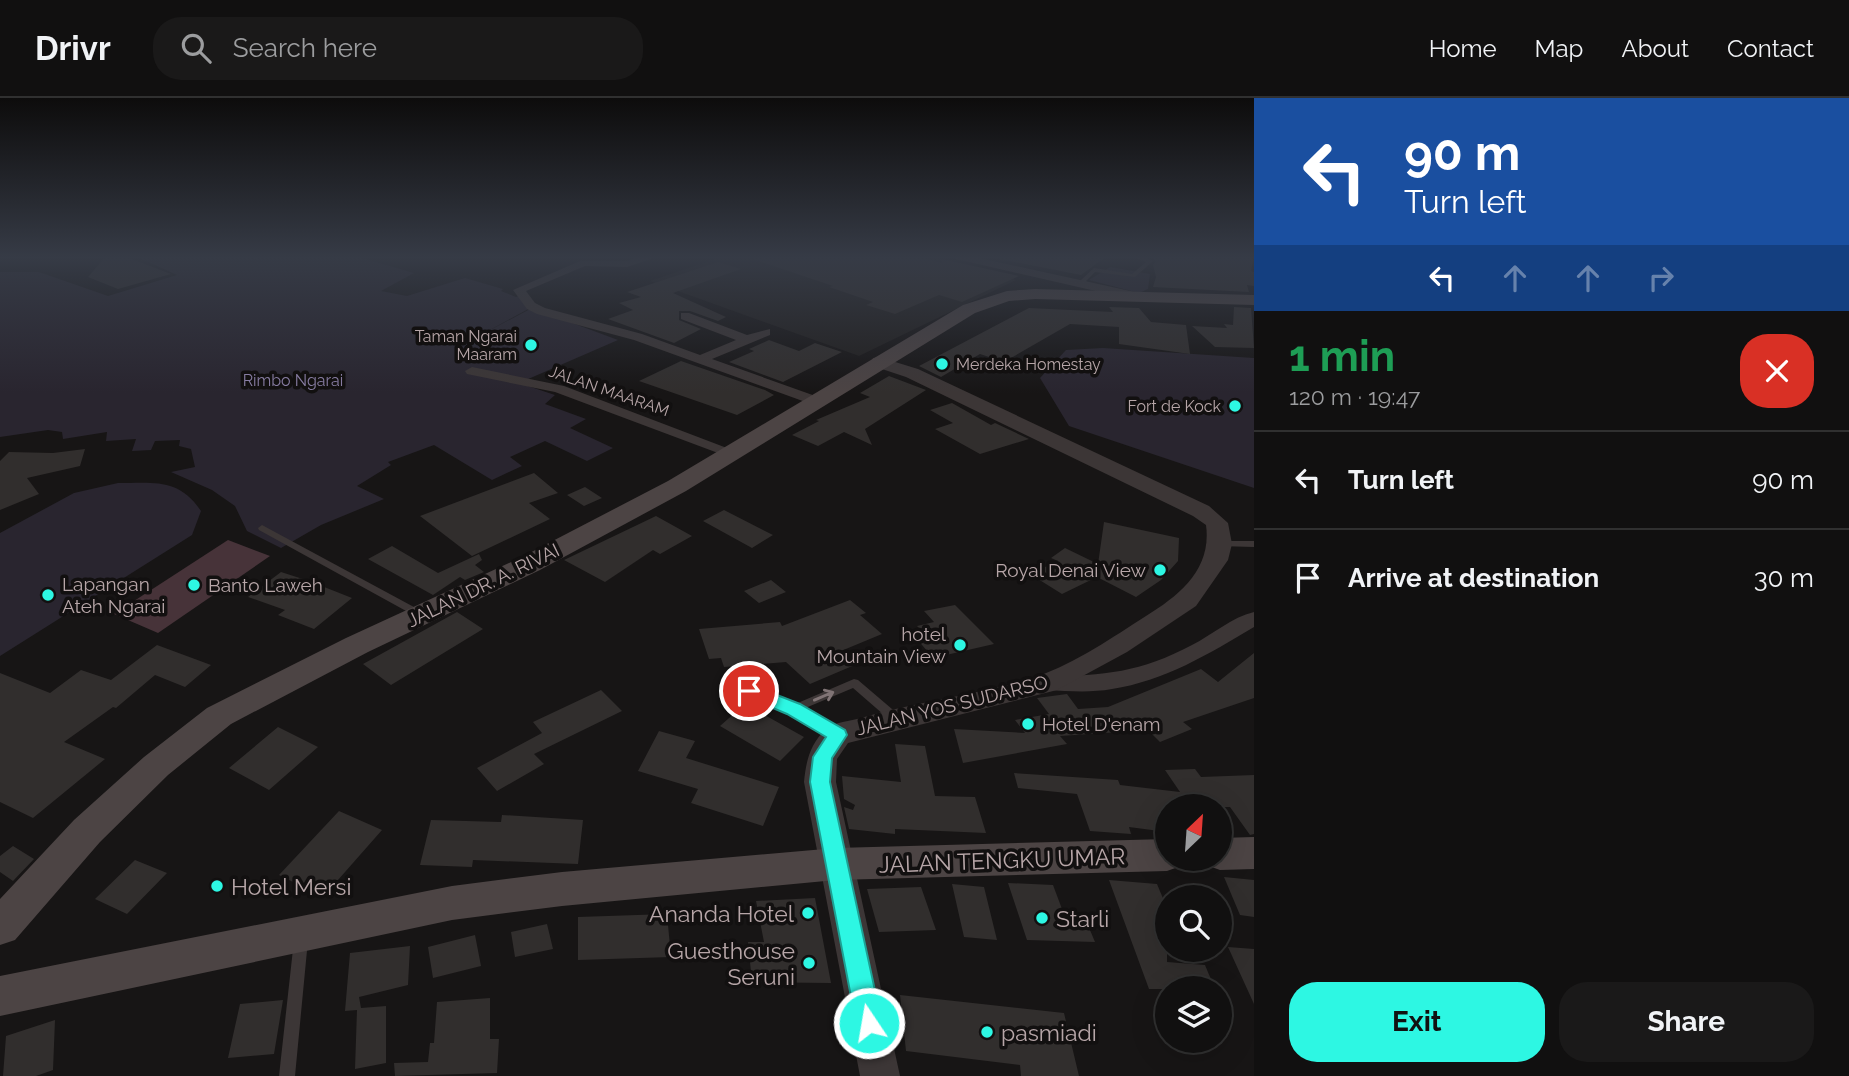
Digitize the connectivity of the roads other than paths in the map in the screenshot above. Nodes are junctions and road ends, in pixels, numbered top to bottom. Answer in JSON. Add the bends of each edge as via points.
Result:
{"nodes":[{"id":1,"x":528,"y":302,"type":"edge"},
{"id":2,"x":991,"y":302,"type":"edge"},
{"id":3,"x":685,"y":316,"type":"dead end"},
{"id":4,"x":766,"y":332,"type":"dead end"},
{"id":5,"x":747,"y":340,"type":"junction"},
{"id":6,"x":701,"y":359,"type":"junction"},
{"id":7,"x":879,"y":362,"type":"junction"},
{"id":8,"x":472,"y":371,"type":"dead end"},
{"id":9,"x":816,"y":401,"type":"junction"},
{"id":10,"x":732,"y":453,"type":"junction"},
{"id":11,"x":262,"y":528,"type":"dead end"},
{"id":12,"x":1220,"y":544,"type":"junction"},
{"id":13,"x":1254,"y":544,"type":"edge"},
{"id":14,"x":421,"y":615,"type":"junction"},
{"id":15,"x":1254,"y":618,"type":"edge"},
{"id":16,"x":1048,"y":683,"type":"junction"},
{"id":17,"x":749,"y":691,"type":"dead end"},
{"id":18,"x":793,"y":709,"type":"junction"},
{"id":19,"x":895,"y":718,"type":"junction"},
{"id":20,"x":838,"y":735,"type":"junction"},
{"id":21,"x":1254,"y":853,"type":"edge"},
{"id":22,"x":1232,"y":854,"type":"edge"},
{"id":23,"x":1155,"y":855,"type":"edge"},
{"id":24,"x":836,"y":864,"type":"junction"},
{"id":25,"x":0,"y":927,"type":"edge"},
{"id":26,"x":302,"y":933,"type":"junction"},
{"id":27,"x":0,"y":996,"type":"edge"},
{"id":28,"x":287,"y":1076,"type":"edge"},
{"id":29,"x":880,"y":1076,"type":"edge"}],
"edges":[{"from":1,"to":6,"type":"street","via":[[541,311]]},
{"from":2,"to":7,"type":"main road","name":"JALAN DR. A. RIVAI"},
{"from":3,"to":5,"type":"street"},
{"from":4,"to":5,"type":"street"},
{"from":5,"to":6,"type":"street"},
{"from":6,"to":9,"type":"street"},
{"from":7,"to":9,"type":"main road","name":"JALAN DR. A. RIVAI"},
{"from":7,"to":12,"type":"street","via":[[912,373],[1201,511],[1217,523]]},
{"from":8,"to":10,"type":"street","name":"JALAN MAARAM","via":[[559,389]]},
{"from":9,"to":10,"type":"main road","name":"JALAN DR. A. RIVAI"},
{"from":10,"to":14,"type":"main road","name":"JALAN DR. A. RIVAI","via":[[530,564]]},
{"from":11,"to":14,"type":"lane"},
{"from":12,"to":13,"type":"lane"},
{"from":12,"to":16,"type":"street","name":"JALAN YOS SUDARSO","via":[[1216,560],[1187,601],[1118,646]]},
{"from":14,"to":25,"type":"main road","name":"JALAN DR. A. RIVAI","via":[[219,716],[156,766],[87,831]]},
{"from":15,"to":16,"type":"street","via":[[1158,671],[1112,682]]},
{"from":16,"to":19,"type":"street","name":"JALAN YOS SUDARSO"},
{"from":17,"to":18,"type":"lane"},
{"from":18,"to":19,"type":"lane","one_way":true,"via":[[854,683]]},
{"from":18,"to":20,"type":"lane"},
{"from":19,"to":20,"type":"street","name":"JALAN YOS SUDARSO"},
{"from":20,"to":24,"type":"street","name":"JALAN YOS SUDARSO","via":[[822,757],[820,782]]},
{"from":21,"to":22,"type":"main road"},
{"from":23,"to":24,"type":"main road","name":"JALAN TENGKU UMAR"},
{"from":24,"to":26,"type":"main road","name":"JALAN TENGKU UMAR","via":[[452,903]]},
{"from":24,"to":29,"type":"street","name":"JALAN YOS SUDARSO"},
{"from":26,"to":27,"type":"main road","name":"JALAN TENGKU UMAR"},
{"from":26,"to":28,"type":"lane"}]}
